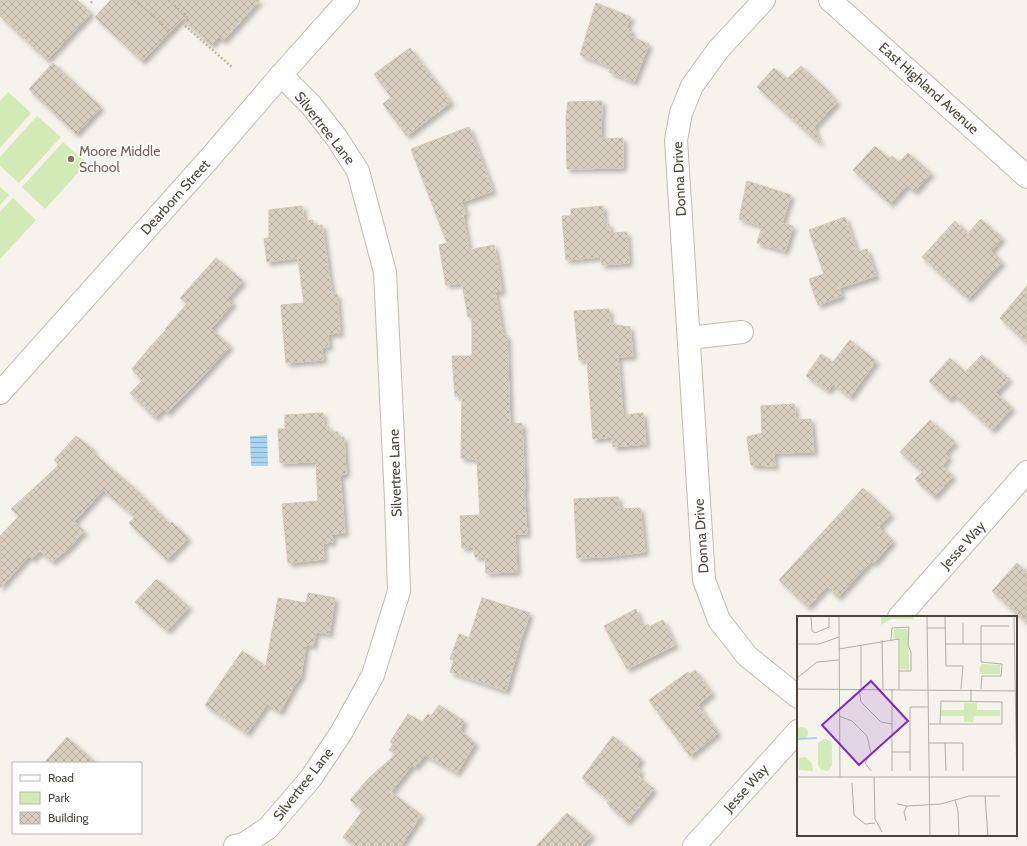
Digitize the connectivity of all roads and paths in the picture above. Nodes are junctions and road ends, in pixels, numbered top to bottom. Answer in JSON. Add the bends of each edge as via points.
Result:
{"nodes":[{"id":1,"x":135,"y":0,"type":"edge"},
{"id":2,"x":168,"y":0,"type":"edge"},
{"id":3,"x":348,"y":0,"type":"edge"},
{"id":4,"x":764,"y":0,"type":"edge"},
{"id":5,"x":830,"y":0,"type":"edge"},
{"id":6,"x":182,"y":23,"type":"junction"},
{"id":7,"x":233,"y":68,"type":"dead end"},
{"id":8,"x":281,"y":75,"type":"junction"},
{"id":9,"x":1027,"y":176,"type":"edge"},
{"id":10,"x":742,"y":332,"type":"dead end"},
{"id":11,"x":689,"y":338,"type":"junction"},
{"id":12,"x":0,"y":393,"type":"edge"},
{"id":13,"x":1027,"y":472,"type":"edge"},
{"id":14,"x":900,"y":616,"type":"edge"},
{"id":15,"x":797,"y":696,"type":"edge"},
{"id":16,"x":797,"y":732,"type":"edge"},
{"id":17,"x":236,"y":846,"type":"edge"},
{"id":18,"x":694,"y":846,"type":"edge"}],
"edges":[{"from":1,"to":6,"type":"path","via":[[173,34]]},
{"from":2,"to":6,"type":"path","via":[[187,17]]},
{"from":3,"to":8,"type":"street","name":"Dearborn Street"},
{"from":4,"to":11,"type":"street","name":"Donna Drive","via":[[718,50],[692,86],[681,113],[676,140]]},
{"from":5,"to":9,"type":"street","name":"East Highland Avenue"},
{"from":6,"to":7,"type":"path"},
{"from":8,"to":12,"type":"street","name":"Dearborn Street"},
{"from":8,"to":17,"type":"street","name":"Silvertree Lane","via":[[336,137],[358,171],[385,272],[399,592],[373,675],[341,733],[311,778],[268,828],[244,844]]},
{"from":10,"to":11,"type":"street"},
{"from":11,"to":15,"type":"street","name":"Donna Drive","via":[[704,580],[719,620],[747,656]]},
{"from":13,"to":14,"type":"street","name":"Jesse Way"},
{"from":16,"to":18,"type":"street","name":"Jesse Way"}]}
